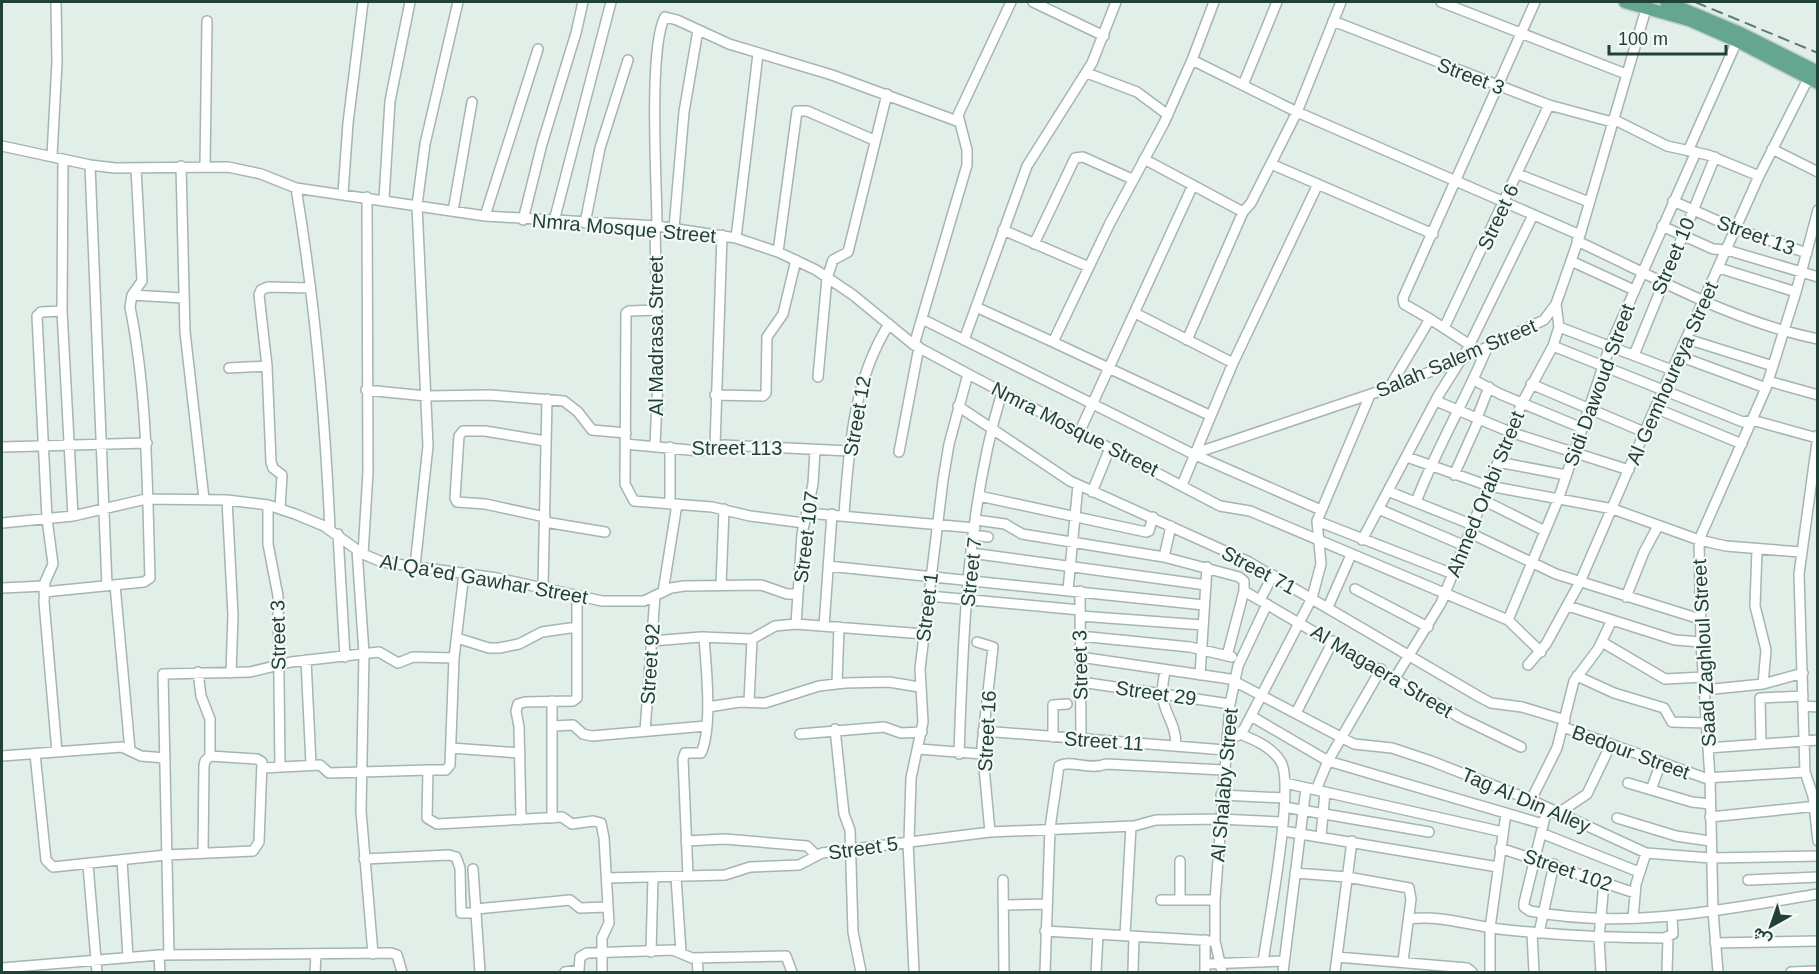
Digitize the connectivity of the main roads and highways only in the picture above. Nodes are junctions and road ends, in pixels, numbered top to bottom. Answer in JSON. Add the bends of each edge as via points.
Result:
{"nodes":[{"id":1,"x":1666,"y":2,"type":"edge"},
{"id":2,"x":1635,"y":4,"type":"edge"},
{"id":3,"x":1815,"y":77,"type":"edge"}],
"edges":[{"from":1,"to":3,"type":"main road","via":[[1740,33]]},
{"from":2,"to":3,"type":"main road","via":[[1689,20]]}]}
